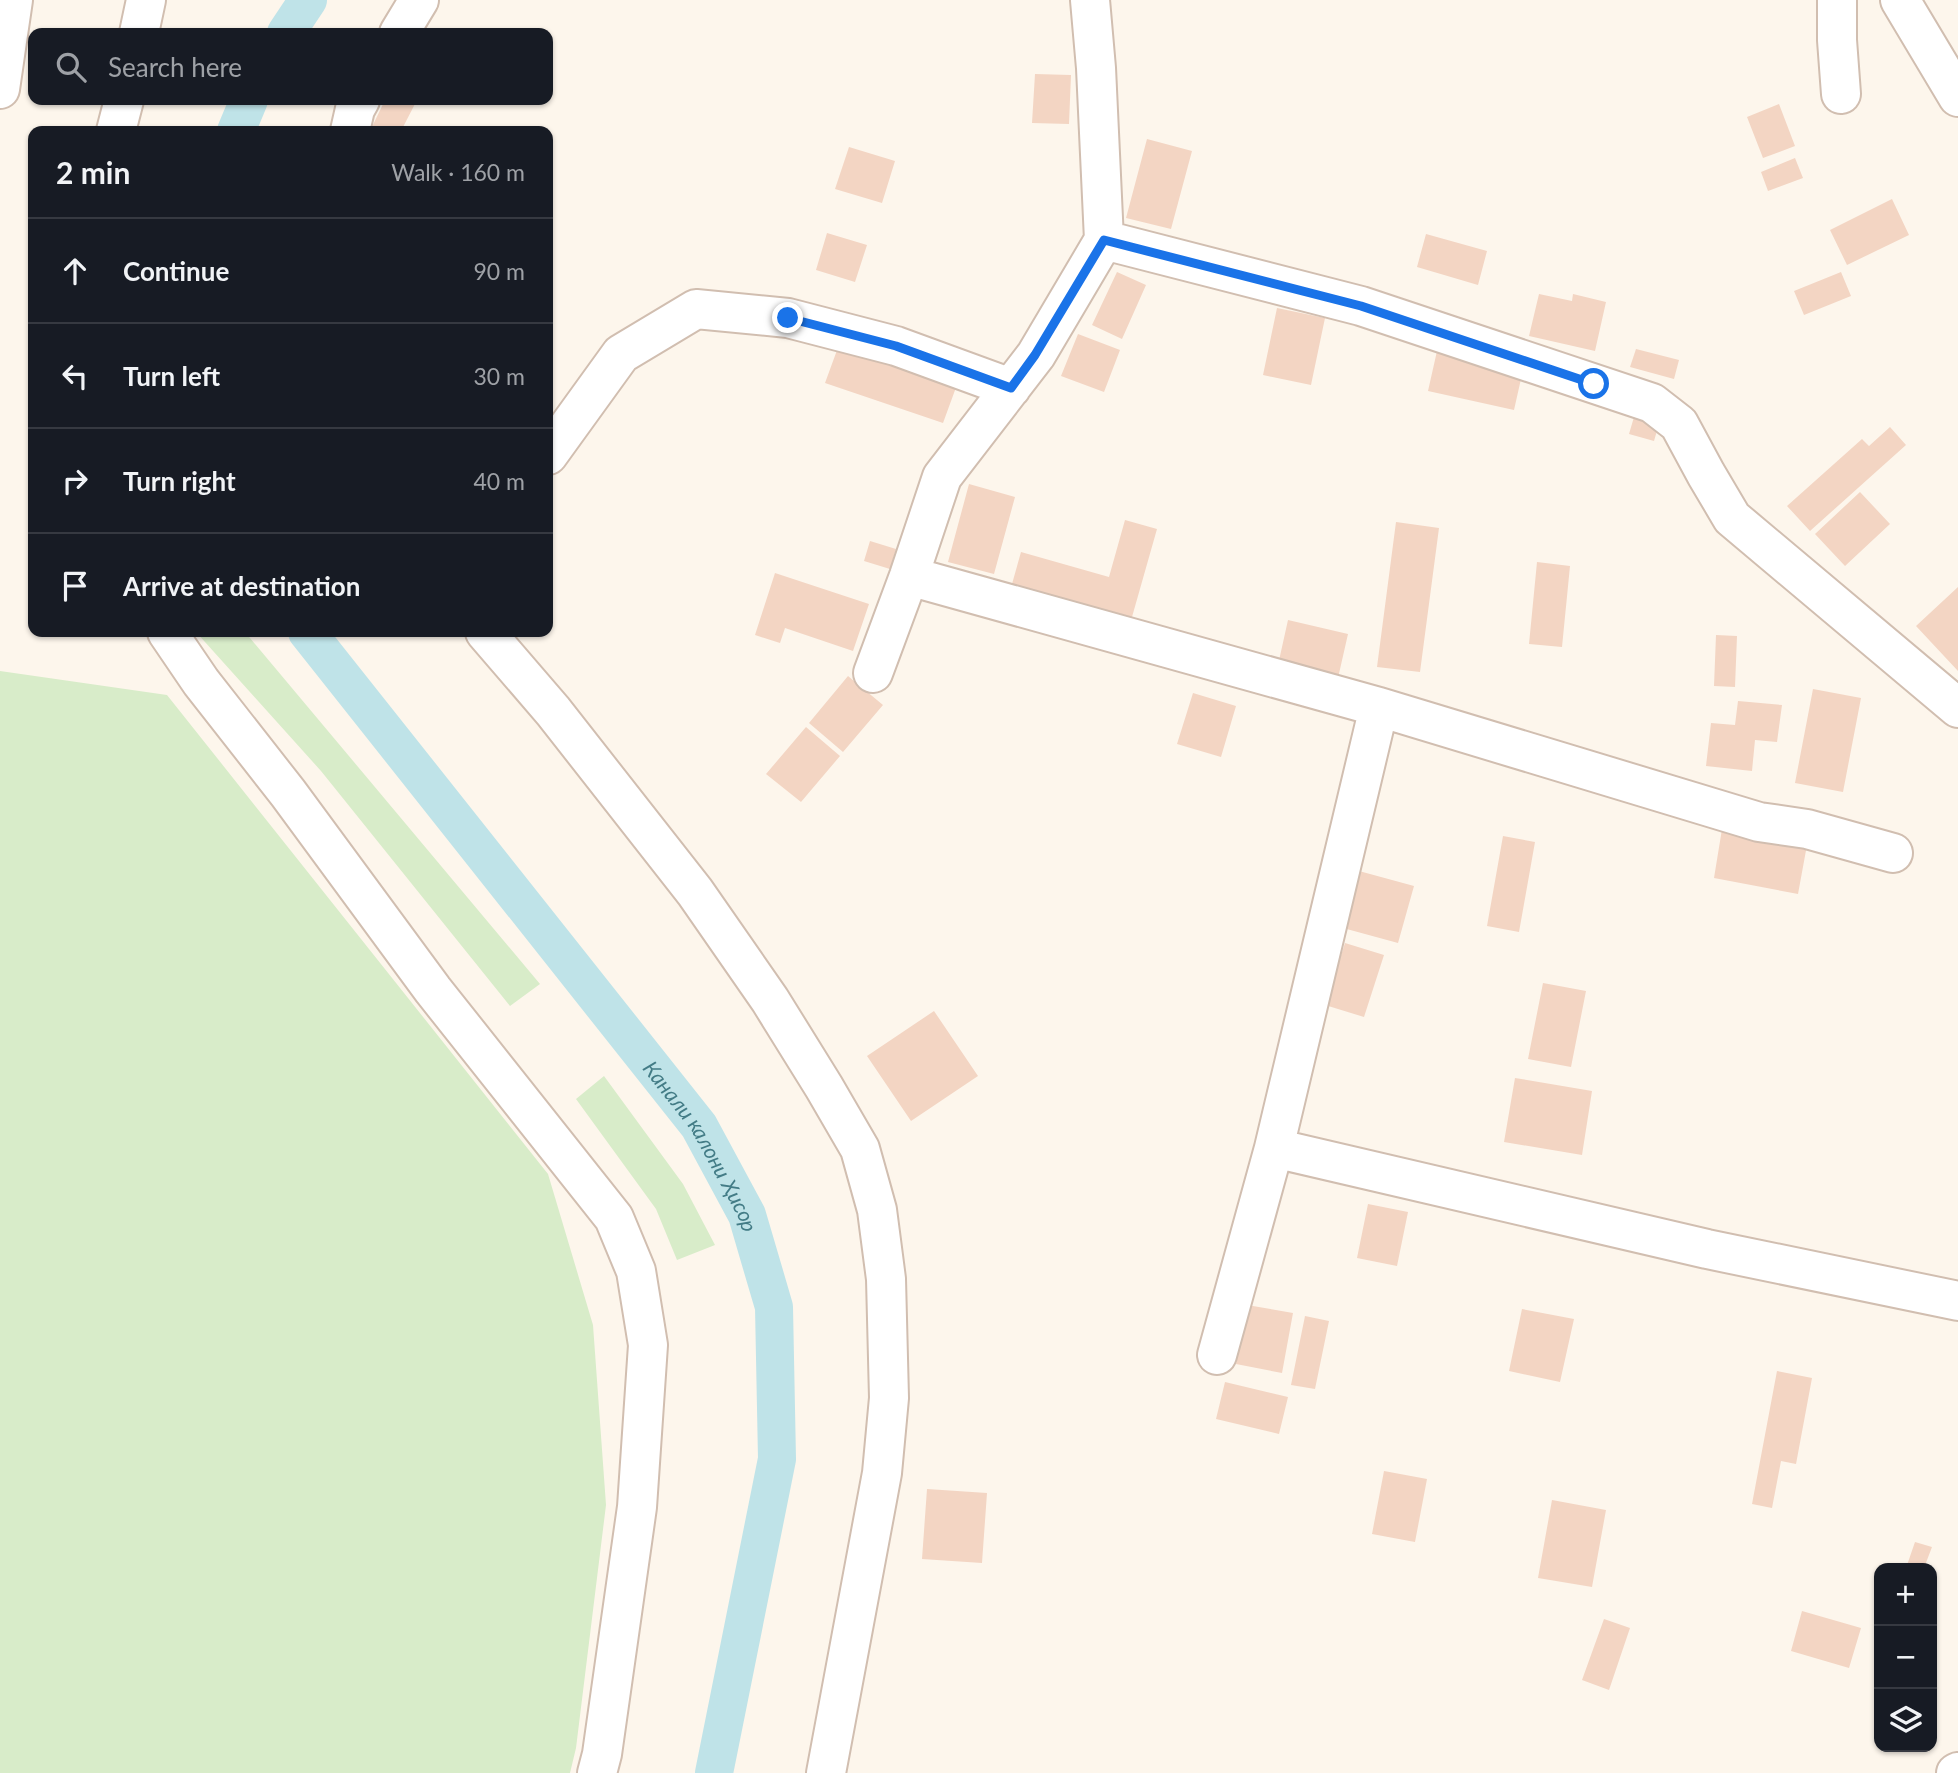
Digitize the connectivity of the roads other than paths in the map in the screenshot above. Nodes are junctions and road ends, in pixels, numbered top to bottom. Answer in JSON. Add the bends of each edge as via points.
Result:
{"nodes":[{"id":1,"x":13,"y":0,"type":"edge"},
{"id":2,"x":146,"y":0,"type":"edge"},
{"id":3,"x":419,"y":0,"type":"edge"},
{"id":4,"x":1090,"y":0,"type":"edge"},
{"id":5,"x":1837,"y":0,"type":"edge"},
{"id":6,"x":1900,"y":0,"type":"edge"},
{"id":7,"x":140,"y":28,"type":"edge"},
{"id":8,"x":402,"y":28,"type":"edge"},
{"id":9,"x":0,"y":89,"type":"edge"},
{"id":10,"x":1841,"y":94,"type":"dead end"},
{"id":11,"x":1958,"y":97,"type":"edge"},
{"id":12,"x":123,"y":105,"type":"edge"},
{"id":13,"x":357,"y":105,"type":"edge"},
{"id":14,"x":117,"y":126,"type":"edge"},
{"id":15,"x":350,"y":126,"type":"edge"},
{"id":16,"x":1104,"y":240,"type":"junction"},
{"id":17,"x":1011,"y":388,"type":"junction"},
{"id":18,"x":553,"y":448,"type":"edge"},
{"id":19,"x":909,"y":576,"type":"junction"},
{"id":20,"x":170,"y":637,"type":"edge"},
{"id":21,"x":489,"y":637,"type":"edge"},
{"id":22,"x":873,"y":673,"type":"dead end"},
{"id":23,"x":1378,"y":707,"type":"junction"},
{"id":24,"x":1958,"y":708,"type":"edge"},
{"id":25,"x":1893,"y":853,"type":"dead end"},
{"id":26,"x":1274,"y":1148,"type":"junction"},
{"id":27,"x":1958,"y":1301,"type":"edge"},
{"id":28,"x":1217,"y":1355,"type":"dead end"},
{"id":29,"x":597,"y":1773,"type":"edge"},
{"id":30,"x":826,"y":1773,"type":"edge"}],
"edges":[{"from":1,"to":9,"type":"street"},
{"from":2,"to":7,"type":"street"},
{"from":3,"to":8,"type":"street"},
{"from":4,"to":16,"type":"street"},
{"from":5,"to":10,"type":"street"},
{"from":6,"to":11,"type":"street"},
{"from":12,"to":14,"type":"street"},
{"from":13,"to":15,"type":"street"},
{"from":16,"to":17,"type":"street"},
{"from":16,"to":24,"type":"street","via":[[1361,306],[1652,403],[1679,424],[1732,518]]},
{"from":17,"to":18,"type":"street","via":[[896,346],[788,318],[696,309],[621,354]]},
{"from":17,"to":19,"type":"street","via":[[943,477]]},
{"from":19,"to":22,"type":"street"},
{"from":19,"to":23,"type":"street"},
{"from":20,"to":29,"type":"street","via":[[433,990],[614,1218],[636,1271],[648,1345],[638,1494]]},
{"from":21,"to":30,"type":"street","via":[[695,892],[770,1000],[860,1149],[877,1210],[886,1279],[889,1398],[864,1581]]},
{"from":23,"to":25,"type":"street","via":[[1759,821]]},
{"from":23,"to":26,"type":"street"},
{"from":26,"to":27,"type":"street","via":[[1707,1249]]},
{"from":26,"to":28,"type":"street"}]}
